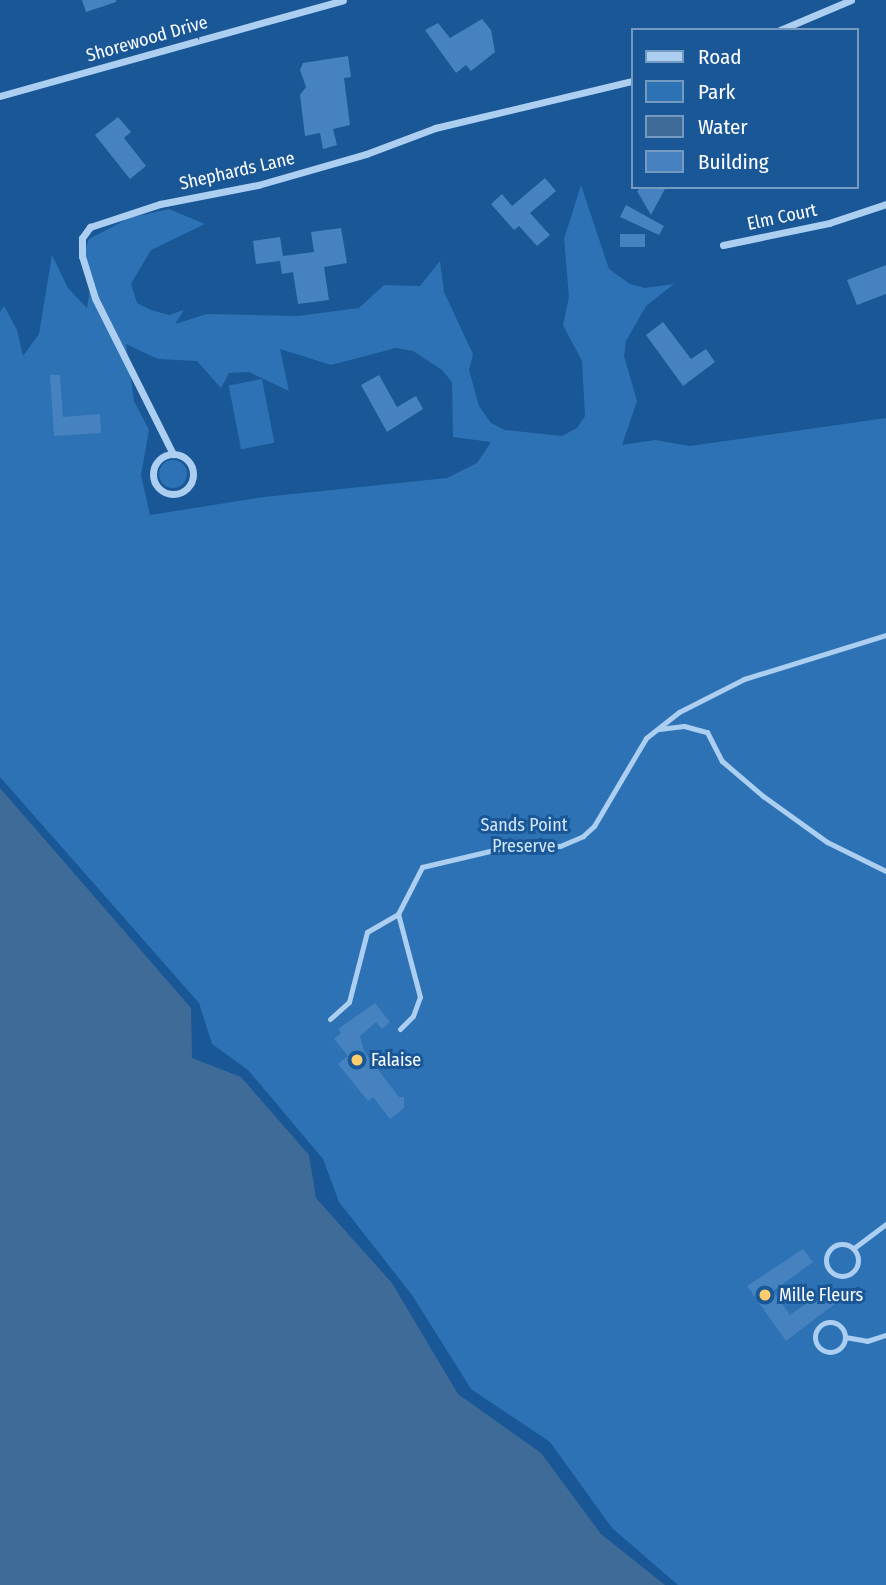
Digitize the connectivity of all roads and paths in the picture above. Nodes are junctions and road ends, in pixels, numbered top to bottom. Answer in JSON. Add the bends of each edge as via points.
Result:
{"nodes":[{"id":1,"x":344,"y":0,"type":"edge"},
{"id":2,"x":850,"y":0,"type":"edge"},
{"id":3,"x":785,"y":28,"type":"edge"},
{"id":4,"x":630,"y":81,"type":"edge"},
{"id":5,"x":0,"y":96,"type":"edge"},
{"id":6,"x":886,"y":204,"type":"edge"},
{"id":7,"x":723,"y":245,"type":"dead end"},
{"id":8,"x":173,"y":454,"type":"junction"},
{"id":9,"x":886,"y":635,"type":"edge"},
{"id":10,"x":657,"y":730,"type":"junction"},
{"id":11,"x":886,"y":871,"type":"edge"},
{"id":12,"x":398,"y":914,"type":"junction"},
{"id":13,"x":330,"y":1019,"type":"dead end"},
{"id":14,"x":400,"y":1029,"type":"dead end"},
{"id":15,"x":886,"y":1227,"type":"edge"},
{"id":16,"x":854,"y":1248,"type":"junction"},
{"id":17,"x":886,"y":1335,"type":"edge"},
{"id":18,"x":845,"y":1337,"type":"junction"}],
"edges":[{"from":1,"to":5,"type":"street","name":"Shorewood Drive"},
{"from":2,"to":3,"type":"street"},
{"from":4,"to":8,"type":"street","name":"Shephards Lane","via":[[435,128],[330,165],[160,204],[90,227],[82,238],[82,256],[95,298]]},
{"from":6,"to":7,"type":"street","name":"Elm Court","via":[[829,223]]},
{"from":8,"to":8,"type":"street","name":"Shephards Lane","via":[[156,464],[153,477],[160,489],[172,494],[184,491],[193,474],[190,462]]},
{"from":9,"to":10,"type":"lane","via":[[744,678],[679,712]]},
{"from":10,"to":11,"type":"lane","via":[[684,726],[707,732],[722,761],[763,796],[827,842]]},
{"from":10,"to":12,"type":"lane","via":[[646,738],[594,826],[583,836],[560,846],[515,845],[422,867]]},
{"from":12,"to":13,"type":"lane","via":[[368,932],[349,1002]]},
{"from":12,"to":14,"type":"lane","via":[[420,997],[413,1016]]},
{"from":15,"to":16,"type":"lane"},
{"from":16,"to":16,"type":"lane","via":[[833,1246],[826,1259],[829,1270],[843,1276],[853,1272],[859,1258]]},
{"from":17,"to":18,"type":"lane","via":[[867,1341]]},
{"from":18,"to":18,"type":"lane","via":[[833,1322],[819,1327],[815,1336],[817,1345],[829,1352],[838,1349]]}]}
